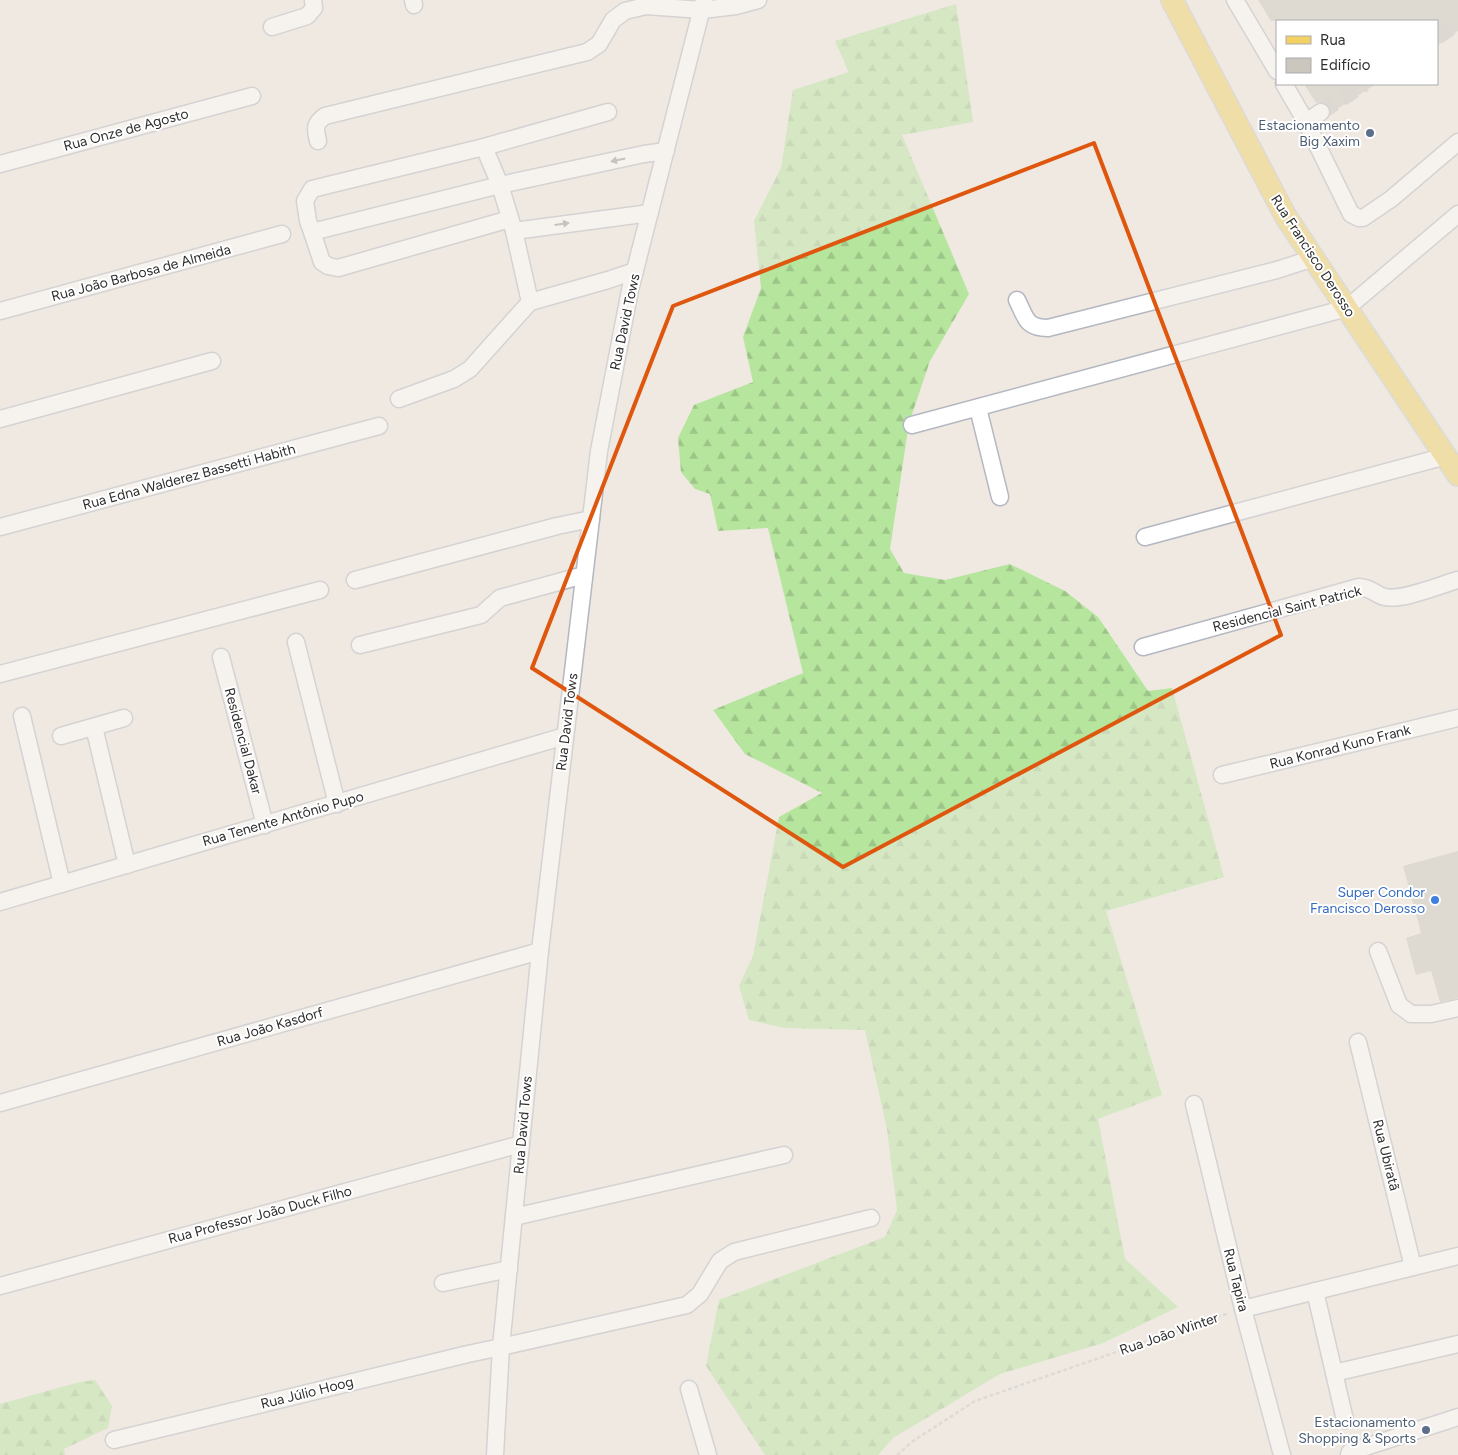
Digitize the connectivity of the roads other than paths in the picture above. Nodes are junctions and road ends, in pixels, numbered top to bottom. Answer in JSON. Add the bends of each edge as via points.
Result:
{"nodes":[{"id":1,"x":314,"y":0,"type":"edge"},
{"id":2,"x":758,"y":0,"type":"edge"},
{"id":3,"x":1172,"y":0,"type":"edge"},
{"id":4,"x":1235,"y":0,"type":"edge"},
{"id":5,"x":703,"y":5,"type":"edge"},
{"id":6,"x":272,"y":27,"type":"dead end"},
{"id":7,"x":1276,"y":70,"type":"edge"},
{"id":8,"x":1285,"y":85,"type":"edge"},
{"id":9,"x":252,"y":96,"type":"dead end"},
{"id":10,"x":608,"y":112,"type":"dead end"},
{"id":11,"x":1321,"y":112,"type":"tunnel mouth"},
{"id":12,"x":1306,"y":122,"type":"junction"},
{"id":13,"x":318,"y":141,"type":"dead end"},
{"id":14,"x":1458,"y":142,"type":"edge"},
{"id":15,"x":484,"y":147,"type":"junction"},
{"id":16,"x":666,"y":151,"type":"junction"},
{"id":17,"x":0,"y":164,"type":"edge"},
{"id":18,"x":500,"y":184,"type":"junction"},
{"id":19,"x":650,"y":213,"type":"junction"},
{"id":20,"x":1458,"y":214,"type":"edge"},
{"id":21,"x":512,"y":225,"type":"junction"},
{"id":22,"x":312,"y":232,"type":"junction"},
{"id":23,"x":282,"y":234,"type":"dead end"},
{"id":24,"x":1314,"y":258,"type":"junction"},
{"id":25,"x":635,"y":270,"type":"junction"},
{"id":26,"x":1017,"y":300,"type":"dead end"},
{"id":27,"x":530,"y":302,"type":"junction"},
{"id":28,"x":1347,"y":308,"type":"junction"},
{"id":29,"x":0,"y":311,"type":"edge"},
{"id":30,"x":212,"y":361,"type":"dead end"},
{"id":31,"x":399,"y":399,"type":"dead end"},
{"id":32,"x":978,"y":408,"type":"junction"},
{"id":33,"x":0,"y":419,"type":"edge"},
{"id":34,"x":912,"y":425,"type":"dead end"},
{"id":35,"x":379,"y":426,"type":"dead end"},
{"id":36,"x":1446,"y":456,"type":"junction"},
{"id":37,"x":1458,"y":475,"type":"edge"},
{"id":38,"x":1000,"y":497,"type":"dead end"},
{"id":39,"x":591,"y":519,"type":"junction"},
{"id":40,"x":0,"y":527,"type":"edge"},
{"id":41,"x":1145,"y":538,"type":"dead end"},
{"id":42,"x":584,"y":576,"type":"junction"},
{"id":43,"x":355,"y":580,"type":"dead end"},
{"id":44,"x":1458,"y":580,"type":"edge"},
{"id":45,"x":320,"y":590,"type":"dead end"},
{"id":46,"x":296,"y":642,"type":"dead end"},
{"id":47,"x":360,"y":645,"type":"dead end"},
{"id":48,"x":1143,"y":647,"type":"dead end"},
{"id":49,"x":221,"y":657,"type":"dead end"},
{"id":50,"x":0,"y":674,"type":"edge"},
{"id":51,"x":22,"y":716,"type":"dead end"},
{"id":52,"x":124,"y":718,"type":"dead end"},
{"id":53,"x":1458,"y":718,"type":"edge"},
{"id":54,"x":94,"y":726,"type":"junction"},
{"id":55,"x":61,"y":736,"type":"dead end"},
{"id":56,"x":565,"y":736,"type":"junction"},
{"id":57,"x":1222,"y":775,"type":"dead end"},
{"id":58,"x":337,"y":804,"type":"junction"},
{"id":59,"x":265,"y":824,"type":"junction"},
{"id":60,"x":127,"y":865,"type":"junction"},
{"id":61,"x":62,"y":884,"type":"junction"},
{"id":62,"x":0,"y":902,"type":"edge"},
{"id":63,"x":540,"y":951,"type":"junction"},
{"id":64,"x":1378,"y":951,"type":"dead end"},
{"id":65,"x":1458,"y":1008,"type":"edge"},
{"id":66,"x":1358,"y":1042,"type":"dead end"},
{"id":67,"x":0,"y":1103,"type":"edge"},
{"id":68,"x":1194,"y":1104,"type":"dead end"},
{"id":69,"x":521,"y":1144,"type":"junction"},
{"id":70,"x":784,"y":1155,"type":"dead end"},
{"id":71,"x":514,"y":1217,"type":"junction"},
{"id":72,"x":871,"y":1218,"type":"dead end"},
{"id":73,"x":1458,"y":1256,"type":"edge"},
{"id":74,"x":1413,"y":1267,"type":"junction"},
{"id":75,"x":509,"y":1269,"type":"junction"},
{"id":76,"x":443,"y":1283,"type":"dead end"},
{"id":77,"x":0,"y":1286,"type":"edge"},
{"id":78,"x":1315,"y":1291,"type":"junction"},
{"id":79,"x":1243,"y":1309,"type":"junction"},
{"id":80,"x":1458,"y":1344,"type":"edge"},
{"id":81,"x":502,"y":1347,"type":"junction"},
{"id":82,"x":1334,"y":1373,"type":"junction"},
{"id":83,"x":690,"y":1389,"type":"dead end"},
{"id":84,"x":1458,"y":1417,"type":"edge"},
{"id":85,"x":1345,"y":1420,"type":"dead end"},
{"id":86,"x":114,"y":1440,"type":"dead end"},
{"id":87,"x":495,"y":1455,"type":"edge"},
{"id":88,"x":708,"y":1455,"type":"edge"},
{"id":89,"x":1282,"y":1455,"type":"edge"},
{"id":90,"x":1349,"y":1455,"type":"edge"}],
"edges":[{"from":1,"to":6,"type":"street","via":[[314,8],[307,16]]},
{"from":2,"to":5,"type":"street","via":[[736,6]]},
{"from":3,"to":24,"type":"main road","name":"Rua Francisco Derosso","via":[[1286,218]]},
{"from":4,"to":7,"type":"street"},
{"from":5,"to":13,"type":"street","via":[[646,6],[625,11],[613,20],[599,44],[587,52],[325,116],[318,121],[315,130]]},
{"from":5,"to":16,"type":"street","name":"Rua David Tows"},
{"from":8,"to":12,"type":"street"},
{"from":9,"to":17,"type":"street","name":"Rua Onze de Agosto"},
{"from":10,"to":15,"type":"street"},
{"from":11,"to":12,"type":"street"},
{"from":12,"to":14,"type":"street","via":[[1352,214],[1359,218],[1391,199]]},
{"from":15,"to":18,"type":"street"},
{"from":15,"to":22,"type":"street","via":[[312,189],[305,201]]},
{"from":16,"to":18,"type":"street","one_way":true},
{"from":16,"to":19,"type":"street","name":"Rua David Tows"},
{"from":18,"to":21,"type":"street"},
{"from":18,"to":22,"type":"street"},
{"from":21,"to":19,"type":"street","one_way":true},
{"from":19,"to":25,"type":"street","name":"Rua David Tows"},
{"from":20,"to":28,"type":"street"},
{"from":21,"to":22,"type":"street","via":[[338,268],[322,262]]},
{"from":21,"to":27,"type":"street"},
{"from":23,"to":29,"type":"street","name":"Rua João Barbosa de Almeida"},
{"from":24,"to":26,"type":"street","via":[[1048,328],[1037,328],[1029,323]]},
{"from":24,"to":28,"type":"main road","name":"Rua Francisco Derosso"},
{"from":25,"to":27,"type":"street"},
{"from":25,"to":39,"type":"street","name":"Rua David Tows","via":[[599,452]]},
{"from":27,"to":31,"type":"street","via":[[470,369],[454,380]]},
{"from":28,"to":32,"type":"street"},
{"from":28,"to":36,"type":"main road","name":"Rua Francisco Derosso"},
{"from":30,"to":33,"type":"street"},
{"from":32,"to":34,"type":"street"},
{"from":32,"to":38,"type":"street"},
{"from":35,"to":40,"type":"street","name":"Rua Edna Walderez Bassetti Habith"},
{"from":36,"to":37,"type":"main road","name":"Rua Francisco Derosso"},
{"from":36,"to":41,"type":"street"},
{"from":39,"to":42,"type":"street","name":"Rua David Tows"},
{"from":39,"to":43,"type":"street"},
{"from":42,"to":47,"type":"street","via":[[500,598],[481,614]]},
{"from":42,"to":56,"type":"street","name":"Rua David Tows"},
{"from":44,"to":48,"type":"street","name":"Residencial Saint Patrick","via":[[1397,598],[1383,597],[1368,588],[1359,587]]},
{"from":45,"to":50,"type":"street"},
{"from":46,"to":58,"type":"street"},
{"from":49,"to":59,"type":"street","name":"Residencial Dakar"},
{"from":51,"to":61,"type":"street"},
{"from":52,"to":54,"type":"street"},
{"from":53,"to":57,"type":"street","name":"Rua Konrad Kuno Frank"},
{"from":54,"to":55,"type":"street"},
{"from":54,"to":60,"type":"street"},
{"from":56,"to":58,"type":"street","name":"Rua Tenente Antônio Pupo"},
{"from":56,"to":63,"type":"street","name":"Rua David Tows"},
{"from":58,"to":59,"type":"street","name":"Rua Tenente Antônio Pupo"},
{"from":59,"to":60,"type":"street","name":"Rua Tenente Antônio Pupo"},
{"from":60,"to":61,"type":"street","name":"Rua Tenente Antônio Pupo"},
{"from":61,"to":62,"type":"street","name":"Rua Tenente Antônio Pupo"},
{"from":63,"to":67,"type":"street","name":"Rua João Kasdorf"},
{"from":63,"to":69,"type":"street","name":"Rua David Tows"},
{"from":64,"to":65,"type":"street","via":[[1399,1005],[1410,1014],[1431,1014]]},
{"from":66,"to":74,"type":"street","name":"Rua Ubiratã"},
{"from":68,"to":79,"type":"street","name":"Rua Tapira"},
{"from":69,"to":71,"type":"street","name":"Rua David Tows"},
{"from":69,"to":77,"type":"street","name":"Rua Professor João Duck Filho"},
{"from":70,"to":71,"type":"street"},
{"from":71,"to":75,"type":"street","name":"Rua David Tows"},
{"from":72,"to":81,"type":"street","name":"Rua Júlio Hoog","via":[[734,1252],[720,1261],[700,1294],[687,1305]]},
{"from":73,"to":74,"type":"street"},
{"from":74,"to":78,"type":"street"},
{"from":75,"to":76,"type":"street"},
{"from":75,"to":81,"type":"street","name":"Rua David Tows"},
{"from":78,"to":79,"type":"street"},
{"from":78,"to":82,"type":"street"},
{"from":79,"to":89,"type":"street","name":"Rua Tapira"},
{"from":80,"to":82,"type":"street"},
{"from":81,"to":86,"type":"street","name":"Rua Júlio Hoog"},
{"from":81,"to":87,"type":"street","name":"Rua David Tows"},
{"from":82,"to":85,"type":"street"},
{"from":83,"to":88,"type":"street"},
{"from":84,"to":90,"type":"street","via":[[1350,1452]]}]}
